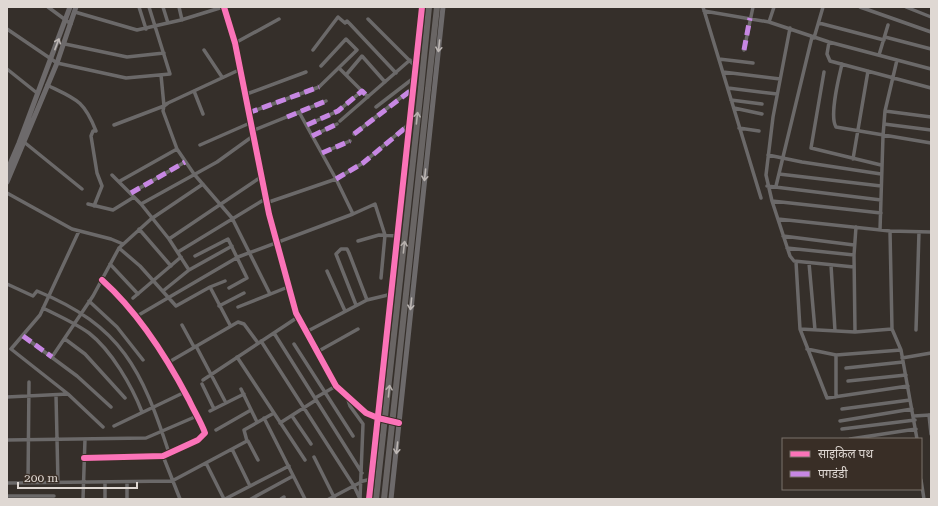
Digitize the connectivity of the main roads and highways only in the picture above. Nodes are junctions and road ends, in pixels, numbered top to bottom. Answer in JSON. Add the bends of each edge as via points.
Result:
{"nodes":[{"id":1,"x":429,"y":7,"type":"edge"},
{"id":2,"x":437,"y":7,"type":"edge"},
{"id":3,"x":376,"y":499,"type":"edge"},
{"id":4,"x":384,"y":499,"type":"edge"}],
"edges":[{"from":3,"to":1,"type":"highway","one_way":true,"bridge":true,"via":[[417,88]]},
{"from":2,"to":4,"type":"highway","bridge":true}]}
